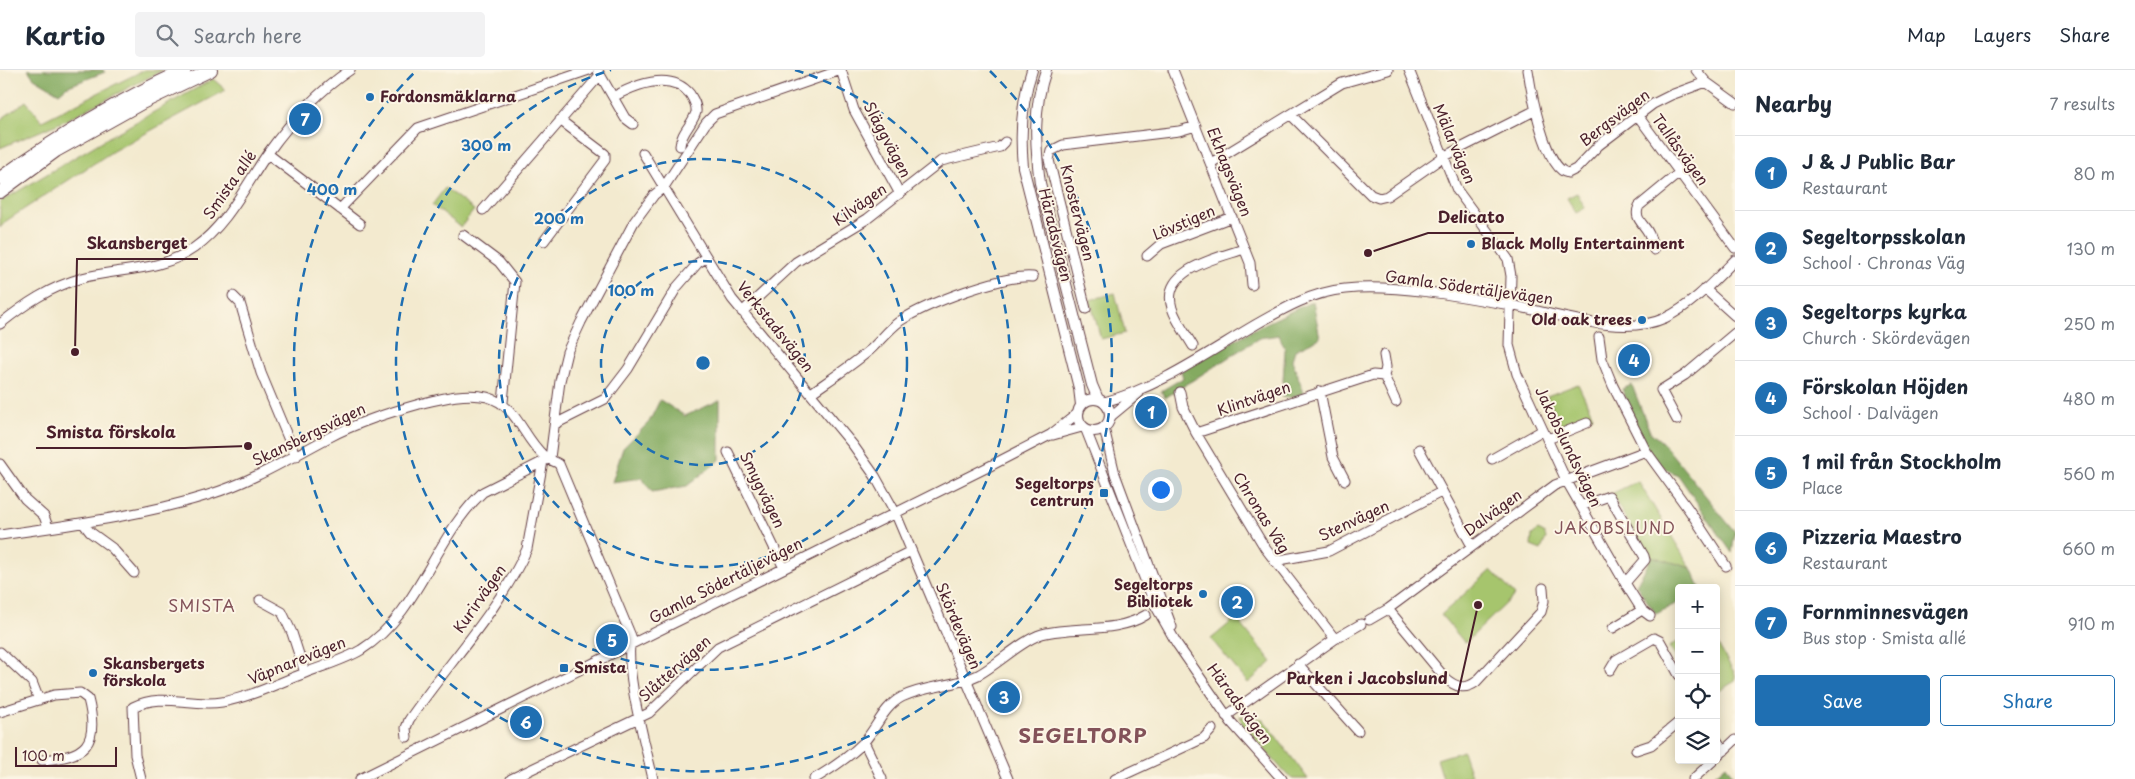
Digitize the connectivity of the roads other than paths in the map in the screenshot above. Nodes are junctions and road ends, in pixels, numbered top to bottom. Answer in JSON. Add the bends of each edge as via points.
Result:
{"nodes":[{"id":1,"x":185,"y":70,"type":"edge"},
{"id":2,"x":211,"y":70,"type":"edge"},
{"id":3,"x":350,"y":70,"type":"edge"},
{"id":4,"x":589,"y":70,"type":"edge"},
{"id":5,"x":841,"y":70,"type":"edge"},
{"id":6,"x":1032,"y":70,"type":"edge"},
{"id":7,"x":1046,"y":70,"type":"edge"},
{"id":8,"x":1173,"y":70,"type":"edge"},
{"id":9,"x":1388,"y":70,"type":"edge"},
{"id":10,"x":1409,"y":70,"type":"edge"},
{"id":11,"x":1528,"y":70,"type":"edge"},
{"id":12,"x":1696,"y":70,"type":"edge"},
{"id":13,"x":599,"y":72,"type":"edge"},
{"id":14,"x":1706,"y":82,"type":"junction"},
{"id":15,"x":613,"y":97,"type":"junction"},
{"id":16,"x":1735,"y":103,"type":"edge"},
{"id":17,"x":1534,"y":111,"type":"junction"},
{"id":18,"x":1291,"y":115,"type":"junction"},
{"id":19,"x":1638,"y":116,"type":"junction"},
{"id":20,"x":560,"y":120,"type":"junction"},
{"id":21,"x":633,"y":124,"type":"dead end"},
{"id":22,"x":1196,"y":126,"type":"junction"},
{"id":23,"x":1005,"y":142,"type":"dead end"},
{"id":24,"x":680,"y":146,"type":"dead end"},
{"id":25,"x":644,"y":153,"type":"dead end"},
{"id":26,"x":268,"y":154,"type":"junction"},
{"id":27,"x":1443,"y":157,"type":"junction"},
{"id":28,"x":1211,"y":163,"type":"junction"},
{"id":29,"x":1678,"y":173,"type":"junction"},
{"id":30,"x":0,"y":178,"type":"edge"},
{"id":31,"x":664,"y":187,"type":"junction"},
{"id":32,"x":0,"y":192,"type":"edge"},
{"id":33,"x":900,"y":194,"type":"junction"},
{"id":34,"x":340,"y":209,"type":"junction"},
{"id":35,"x":483,"y":210,"type":"dead end"},
{"id":36,"x":1232,"y":217,"type":"junction"},
{"id":37,"x":360,"y":224,"type":"dead end"},
{"id":38,"x":463,"y":235,"type":"dead end"},
{"id":39,"x":544,"y":241,"type":"dead end"},
{"id":40,"x":1735,"y":248,"type":"edge"},
{"id":41,"x":1244,"y":249,"type":"junction"},
{"id":42,"x":1654,"y":250,"type":"dead end"},
{"id":43,"x":1147,"y":256,"type":"dead end"},
{"id":44,"x":706,"y":258,"type":"junction"},
{"id":45,"x":1735,"y":260,"type":"edge"},
{"id":46,"x":1034,"y":277,"type":"dead end"},
{"id":47,"x":1252,"y":285,"type":"dead end"},
{"id":48,"x":1705,"y":289,"type":"junction"},
{"id":49,"x":233,"y":296,"type":"dead end"},
{"id":50,"x":1510,"y":305,"type":"junction"},
{"id":51,"x":1086,"y":309,"type":"dead end"},
{"id":52,"x":742,"y":312,"type":"junction"},
{"id":53,"x":1735,"y":316,"type":"edge"},
{"id":54,"x":0,"y":324,"type":"edge"},
{"id":55,"x":1735,"y":333,"type":"edge"},
{"id":56,"x":1598,"y":337,"type":"dead end"},
{"id":57,"x":1193,"y":346,"type":"dead end"},
{"id":58,"x":1384,"y":355,"type":"dead end"},
{"id":59,"x":1384,"y":376,"type":"junction"},
{"id":60,"x":1142,"y":389,"type":"junction"},
{"id":61,"x":1320,"y":391,"type":"junction"},
{"id":62,"x":1180,"y":392,"type":"dead end"},
{"id":63,"x":811,"y":393,"type":"junction"},
{"id":64,"x":1101,"y":401,"type":"junction"},
{"id":65,"x":503,"y":402,"type":"junction"},
{"id":66,"x":1396,"y":402,"type":"dead end"},
{"id":67,"x":1079,"y":409,"type":"junction"},
{"id":68,"x":1110,"y":417,"type":"junction"},
{"id":69,"x":1677,"y":420,"type":"dead end"},
{"id":70,"x":1587,"y":423,"type":"dead end"},
{"id":71,"x":555,"y":424,"type":"junction"},
{"id":72,"x":1084,"y":428,"type":"junction"},
{"id":73,"x":1104,"y":428,"type":"junction"},
{"id":74,"x":1543,"y":430,"type":"junction"},
{"id":75,"x":1196,"y":433,"type":"junction"},
{"id":76,"x":1050,"y":435,"type":"junction"},
{"id":77,"x":1548,"y":439,"type":"junction"},
{"id":78,"x":1419,"y":449,"type":"dead end"},
{"id":79,"x":1646,"y":451,"type":"junction"},
{"id":80,"x":728,"y":452,"type":"dead end"},
{"id":81,"x":296,"y":457,"type":"junction"},
{"id":82,"x":546,"y":459,"type":"junction"},
{"id":83,"x":1492,"y":459,"type":"dead end"},
{"id":84,"x":0,"y":464,"type":"edge"},
{"id":85,"x":1345,"y":480,"type":"dead end"},
{"id":86,"x":1566,"y":480,"type":"junction"},
{"id":87,"x":1441,"y":492,"type":"junction"},
{"id":88,"x":1581,"y":506,"type":"junction"},
{"id":89,"x":895,"y":512,"type":"junction"},
{"id":90,"x":83,"y":523,"type":"junction"},
{"id":91,"x":48,"y":527,"type":"junction"},
{"id":92,"x":0,"y":534,"type":"edge"},
{"id":93,"x":1472,"y":546,"type":"junction"},
{"id":94,"x":911,"y":551,"type":"junction"},
{"id":95,"x":1274,"y":561,"type":"junction"},
{"id":96,"x":1726,"y":566,"type":"dead end"},
{"id":97,"x":784,"y":568,"type":"junction"},
{"id":98,"x":134,"y":573,"type":"dead end"},
{"id":99,"x":1625,"y":582,"type":"junction"},
{"id":100,"x":1542,"y":588,"type":"dead end"},
{"id":101,"x":260,"y":600,"type":"dead end"},
{"id":102,"x":1388,"y":609,"type":"junction"},
{"id":103,"x":1146,"y":615,"type":"dead end"},
{"id":104,"x":1613,"y":628,"type":"dead end"},
{"id":105,"x":1335,"y":639,"type":"junction"},
{"id":106,"x":1177,"y":644,"type":"junction"},
{"id":107,"x":629,"y":645,"type":"junction"},
{"id":108,"x":0,"y":652,"type":"edge"},
{"id":109,"x":1298,"y":664,"type":"junction"},
{"id":110,"x":1610,"y":670,"type":"dead end"},
{"id":111,"x":305,"y":673,"type":"junction"},
{"id":112,"x":1678,"y":674,"type":"edge"},
{"id":113,"x":966,"y":680,"type":"junction"},
{"id":114,"x":39,"y":700,"type":"junction"},
{"id":115,"x":0,"y":712,"type":"edge"},
{"id":116,"x":1226,"y":716,"type":"junction"},
{"id":117,"x":639,"y":718,"type":"junction"},
{"id":118,"x":1675,"y":725,"type":"edge"},
{"id":119,"x":1212,"y":729,"type":"dead end"},
{"id":120,"x":1358,"y":730,"type":"dead end"},
{"id":121,"x":406,"y":737,"type":"dead end"},
{"id":122,"x":1735,"y":740,"type":"edge"},
{"id":123,"x":864,"y":742,"type":"junction"},
{"id":124,"x":1720,"y":745,"type":"edge"},
{"id":125,"x":1636,"y":750,"type":"dead end"},
{"id":126,"x":1724,"y":751,"type":"junction"},
{"id":127,"x":1720,"y":755,"type":"edge"},
{"id":128,"x":42,"y":760,"type":"dead end"},
{"id":129,"x":1710,"y":764,"type":"edge"},
{"id":130,"x":141,"y":779,"type":"edge"},
{"id":131,"x":360,"y":779,"type":"edge"},
{"id":132,"x":511,"y":779,"type":"edge"},
{"id":133,"x":653,"y":779,"type":"edge"},
{"id":134,"x":814,"y":779,"type":"edge"},
{"id":135,"x":882,"y":779,"type":"edge"},
{"id":136,"x":1008,"y":779,"type":"edge"},
{"id":137,"x":1115,"y":779,"type":"edge"},
{"id":138,"x":1282,"y":779,"type":"edge"},
{"id":139,"x":1694,"y":779,"type":"edge"}],
"edges":[{"from":1,"to":30,"type":"highway","via":[[136,93],[51,142]]},
{"from":2,"to":32,"type":"highway","via":[[56,150]]},
{"from":3,"to":26,"type":"street","name":"Smista allé","via":[[314,98]]},
{"from":4,"to":34,"type":"street","via":[[418,128]]},
{"from":5,"to":31,"type":"street","name":"Kurirvägen","via":[[715,114]]},
{"from":5,"to":33,"type":"street","name":"Släggvägen","via":[[854,110]]},
{"from":6,"to":67,"type":"main road","name":"Häradsvägen","via":[[1022,116],[1023,167],[1079,388]]},
{"from":7,"to":64,"type":"main road","name":"Häradsvägen","via":[[1036,116],[1040,183],[1092,385]]},
{"from":8,"to":22,"type":"street","name":"Ekhagsvägen"},
{"from":9,"to":18,"type":"street","via":[[1342,83]]},
{"from":10,"to":27,"type":"street","name":"Mälarvägen"},
{"from":11,"to":17,"type":"street","name":"Bergsvägen"},
{"from":12,"to":14,"type":"street"},
{"from":13,"to":15,"type":"street"},
{"from":13,"to":20,"type":"street"},
{"from":14,"to":16,"type":"street"},
{"from":14,"to":19,"type":"street","name":"Bergsvägen","via":[[1671,94]]},
{"from":15,"to":21,"type":"street","via":[[625,118]]},
{"from":15,"to":24,"type":"street","via":[[650,80],[671,81],[685,88],[695,101],[696,112],[681,136]]},
{"from":17,"to":19,"type":"street","name":"Bergsvägen","via":[[1556,163],[1560,170],[1568,173]]},
{"from":17,"to":27,"type":"street"},
{"from":18,"to":27,"type":"street","via":[[1371,195],[1379,198],[1387,196]]},
{"from":18,"to":28,"type":"street"},
{"from":19,"to":29,"type":"street","name":"Tallåsvägen"},
{"from":20,"to":35,"type":"street"},
{"from":20,"to":39,"type":"street","via":[[605,154],[605,160]]},
{"from":22,"to":28,"type":"street","name":"Ekhagsvägen"},
{"from":22,"to":51,"type":"street","name":"Knostervägen","via":[[1179,131],[1063,145],[1051,151],[1050,160]]},
{"from":23,"to":33,"type":"street","name":"Kilvägen","via":[[1000,148],[941,161]]},
{"from":25,"to":31,"type":"street","name":"Verkstadsvägen"},
{"from":26,"to":34,"type":"street"},
{"from":26,"to":54,"type":"street","name":"Smista allé","via":[[220,224],[192,250],[151,267],[65,284],[27,303]]},
{"from":27,"to":50,"type":"street","name":"Mälarvägen","via":[[1462,198],[1508,259]]},
{"from":28,"to":36,"type":"street","name":"Ekhagsvägen"},
{"from":29,"to":40,"type":"street","name":"Tallåsvägen"},
{"from":29,"to":42,"type":"street","via":[[1636,212]]},
{"from":31,"to":44,"type":"street","name":"Verkstadsvägen"},
{"from":31,"to":71,"type":"street","name":"Kurirvägen","via":[[634,222],[567,352]]},
{"from":33,"to":52,"type":"street","name":"Kilvägen","via":[[868,219],[796,262]]},
{"from":34,"to":37,"type":"street"},
{"from":36,"to":41,"type":"street","name":"Ekhagsvägen"},
{"from":36,"to":43,"type":"street","name":"Lövstigen","via":[[1161,244]]},
{"from":38,"to":65,"type":"street","via":[[499,262],[515,282]]},
{"from":41,"to":47,"type":"street","name":"Ekhagsvägen","via":[[1250,263]]},
{"from":41,"to":57,"type":"street","via":[[1186,270],[1175,283],[1171,295],[1172,308]]},
{"from":44,"to":52,"type":"street","name":"Verkstadsvägen"},
{"from":44,"to":71,"type":"street","via":[[677,287],[628,370],[605,399]]},
{"from":45,"to":48,"type":"street","name":"Gamla Södertäljevägen"},
{"from":46,"to":63,"type":"street","via":[[1021,276],[933,304],[900,322],[852,366]]},
{"from":48,"to":50,"type":"street","name":"Gamla Södertäljevägen","via":[[1664,318],[1628,325],[1589,321]]},
{"from":48,"to":53,"type":"street"},
{"from":49,"to":81,"type":"street","via":[[240,303],[261,372]]},
{"from":50,"to":60,"type":"street","name":"Gamla Södertäljevägen","via":[[1405,290],[1361,288],[1328,292],[1295,303]]},
{"from":50,"to":74,"type":"street","name":"Jakobslundsvägen","via":[[1511,356]]},
{"from":52,"to":63,"type":"street","name":"Verkstadsvägen"},
{"from":55,"to":69,"type":"street","via":[[1685,375],[1661,390]]},
{"from":56,"to":79,"type":"street","via":[[1602,360]]},
{"from":58,"to":59,"type":"street"},
{"from":59,"to":61,"type":"street","name":"Klintvägen","via":[[1374,375]]},
{"from":59,"to":66,"type":"street"},
{"from":60,"to":64,"type":"street","name":"Gamla Södertäljevägen"},
{"from":60,"to":68,"type":"street","name":"Gamla Södertäljevägen"},
{"from":61,"to":75,"type":"street","name":"Klintvägen"},
{"from":61,"to":85,"type":"street","via":[[1333,457]]},
{"from":62,"to":75,"type":"street","name":"Chronas Väg","via":[[1183,407]]},
{"from":63,"to":89,"type":"street","name":"Verkstadsvägen","via":[[870,468]]},
{"from":64,"to":67,"type":"main road","via":[[1090,399]]},
{"from":64,"to":68,"type":"main road","via":[[1109,409]]},
{"from":65,"to":81,"type":"street","name":"Skansbergsvägen","via":[[468,395],[438,399],[354,426]]},
{"from":65,"to":82,"type":"street"},
{"from":67,"to":72,"type":"main road"},
{"from":67,"to":76,"type":"street","name":"Gamla Södertäljevägen"},
{"from":68,"to":73,"type":"main road"},
{"from":70,"to":77,"type":"street"},
{"from":71,"to":82,"type":"street","name":"Kurirvägen"},
{"from":72,"to":73,"type":"main road","via":[[1095,432]]},
{"from":72,"to":76,"type":"street","name":"Gamla Södertäljevägen"},
{"from":72,"to":106,"type":"street","name":"Häradsvägen","via":[[1155,605]]},
{"from":73,"to":106,"type":"street","name":"Häradsvägen","via":[[1115,474],[1137,538],[1164,601]]},
{"from":74,"to":77,"type":"street","name":"Jakobslundsvägen"},
{"from":74,"to":83,"type":"street"},
{"from":75,"to":95,"type":"street","name":"Chronas Väg"},
{"from":76,"to":89,"type":"street","name":"Gamla Södertäljevägen"},
{"from":77,"to":86,"type":"street","name":"Jakobslundsvägen"},
{"from":78,"to":87,"type":"street"},
{"from":79,"to":86,"type":"street","name":"Dalvägen"},
{"from":79,"to":96,"type":"street"},
{"from":80,"to":97,"type":"street","name":"Smygvägen"},
{"from":81,"to":90,"type":"street","name":"Skansbergsvägen","via":[[210,495]]},
{"from":82,"to":107,"type":"street","via":[[559,464],[631,636]]},
{"from":82,"to":111,"type":"street","name":"Väpnarevägen","via":[[475,499],[446,540],[426,577],[378,636],[354,653]]},
{"from":82,"to":121,"type":"street","name":"Kurirvägen","via":[[522,562],[409,720]]},
{"from":84,"to":91,"type":"street","via":[[25,499],[44,516]]},
{"from":86,"to":88,"type":"street","name":"Jakobslundsvägen"},
{"from":86,"to":93,"type":"street","name":"Dalvägen"},
{"from":87,"to":93,"type":"street"},
{"from":87,"to":95,"type":"street","name":"Stenvägen","via":[[1329,551]]},
{"from":88,"to":99,"type":"street","name":"Jakobslundsvägen"},
{"from":88,"to":99,"type":"street","via":[[1609,496],[1644,556],[1645,560]]},
{"from":89,"to":94,"type":"street","name":"Skördevägen"},
{"from":89,"to":97,"type":"street","name":"Gamla Södertäljevägen"},
{"from":90,"to":91,"type":"street","name":"Skansbergsvägen"},
{"from":90,"to":98,"type":"street"},
{"from":91,"to":92,"type":"street","name":"Skansbergsvägen"},
{"from":93,"to":102,"type":"street","name":"Dalvägen"},
{"from":94,"to":113,"type":"street","name":"Skördevägen"},
{"from":94,"to":117,"type":"street","name":"Slåttervägen","via":[[718,647],[649,713]]},
{"from":95,"to":105,"type":"street","name":"Chronas Väg"},
{"from":97,"to":107,"type":"street","name":"Gamla Södertäljevägen"},
{"from":99,"to":104,"type":"street","name":"Jakobslundsvägen","via":[[1646,613]]},
{"from":100,"to":102,"type":"street","via":[[1544,601],[1541,612],[1469,687],[1453,685],[1446,679]]},
{"from":101,"to":111,"type":"street","via":[[282,612]]},
{"from":102,"to":105,"type":"street","name":"Dalvägen"},
{"from":103,"to":113,"type":"street","via":[[1126,624],[1041,634]]},
{"from":105,"to":109,"type":"street"},
{"from":106,"to":116,"type":"street","name":"Häradsvägen"},
{"from":107,"to":117,"type":"street"},
{"from":107,"to":131,"type":"street","name":"Gamla Södertäljevägen"},
{"from":108,"to":114,"type":"street","via":[[32,682]]},
{"from":109,"to":116,"type":"street"},
{"from":109,"to":120,"type":"street"},
{"from":110,"to":112,"type":"street","via":[[1616,660],[1654,638],[1660,641]]},
{"from":111,"to":130,"type":"street","name":"Väpnarevägen","via":[[222,702],[154,699],[133,707],[135,755]]},
{"from":113,"to":123,"type":"street","via":[[900,698],[884,713]]},
{"from":113,"to":136,"type":"street","name":"Skördevägen"},
{"from":114,"to":115,"type":"street"},
{"from":114,"to":128,"type":"street","via":[[80,693],[88,699],[91,730],[88,744],[75,755]]},
{"from":116,"to":138,"type":"street","name":"Häradsvägen"},
{"from":117,"to":132,"type":"street","name":"Slåttervägen"},
{"from":117,"to":133,"type":"street"},
{"from":118,"to":125,"type":"street","via":[[1651,745]]},
{"from":119,"to":137,"type":"street","via":[[1204,738]]},
{"from":122,"to":126,"type":"street"},
{"from":123,"to":134,"type":"street"},
{"from":123,"to":135,"type":"street"},
{"from":124,"to":126,"type":"street"},
{"from":126,"to":127,"type":"street"},
{"from":129,"to":139,"type":"street"}]}
